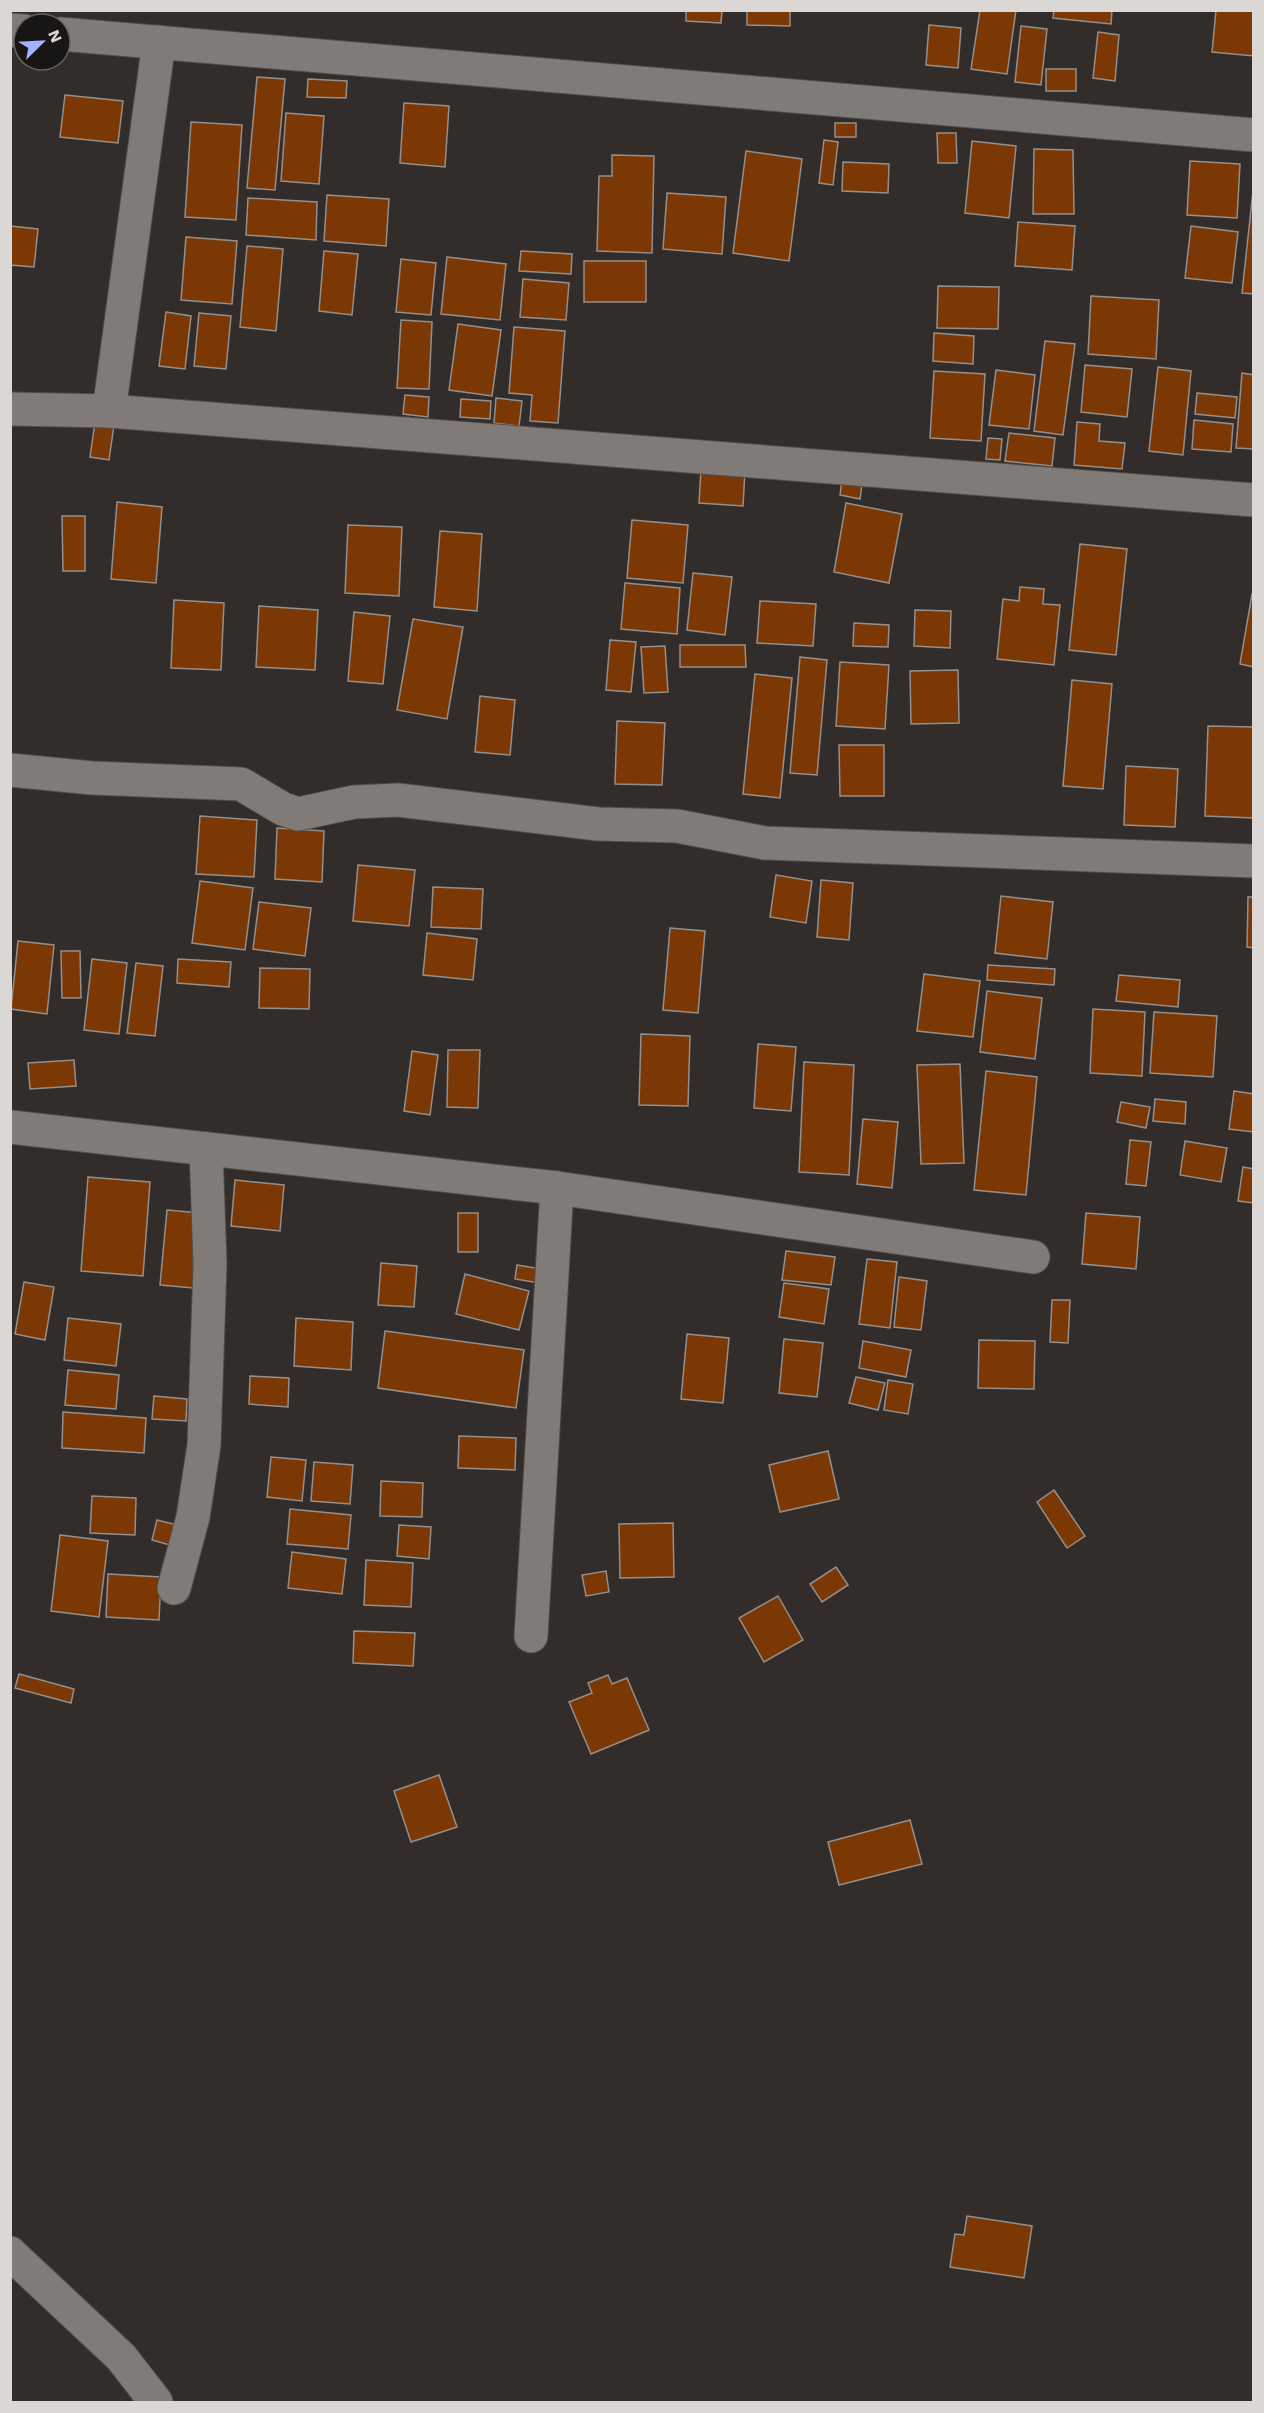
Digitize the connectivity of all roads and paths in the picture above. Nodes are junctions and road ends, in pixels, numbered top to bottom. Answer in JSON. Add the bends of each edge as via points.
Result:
{"nodes":[{"id":1,"x":72,"y":35,"type":"edge"},
{"id":2,"x":159,"y":42,"type":"junction"},
{"id":3,"x":1254,"y":135,"type":"edge"},
{"id":4,"x":10,"y":410,"type":"edge"},
{"id":5,"x":109,"y":411,"type":"junction"},
{"id":6,"x":1254,"y":500,"type":"edge"},
{"id":7,"x":10,"y":770,"type":"edge"},
{"id":8,"x":1254,"y":861,"type":"edge"},
{"id":9,"x":10,"y":1127,"type":"edge"},
{"id":10,"x":206,"y":1149,"type":"junction"},
{"id":11,"x":557,"y":1188,"type":"junction"},
{"id":12,"x":1033,"y":1257,"type":"dead end"},
{"id":13,"x":174,"y":1588,"type":"dead end"},
{"id":14,"x":531,"y":1636,"type":"dead end"},
{"id":15,"x":12,"y":2255,"type":"edge"},
{"id":16,"x":156,"y":2403,"type":"edge"}],
"edges":[{"from":1,"to":2,"type":"street"},
{"from":2,"to":3,"type":"street"},
{"from":2,"to":5,"type":"street"},
{"from":4,"to":5,"type":"street"},
{"from":5,"to":6,"type":"street"},
{"from":7,"to":8,"type":"street","via":[[92,778],[242,784],[298,814],[354,801],[399,800],[598,824],[677,826],[765,843]]},
{"from":9,"to":10,"type":"street"},
{"from":10,"to":11,"type":"street"},
{"from":10,"to":13,"type":"street","via":[[210,1264],[204,1445],[193,1517]]},
{"from":11,"to":12,"type":"street"},
{"from":11,"to":14,"type":"street"},
{"from":15,"to":16,"type":"street","via":[[121,2357]]}]}
